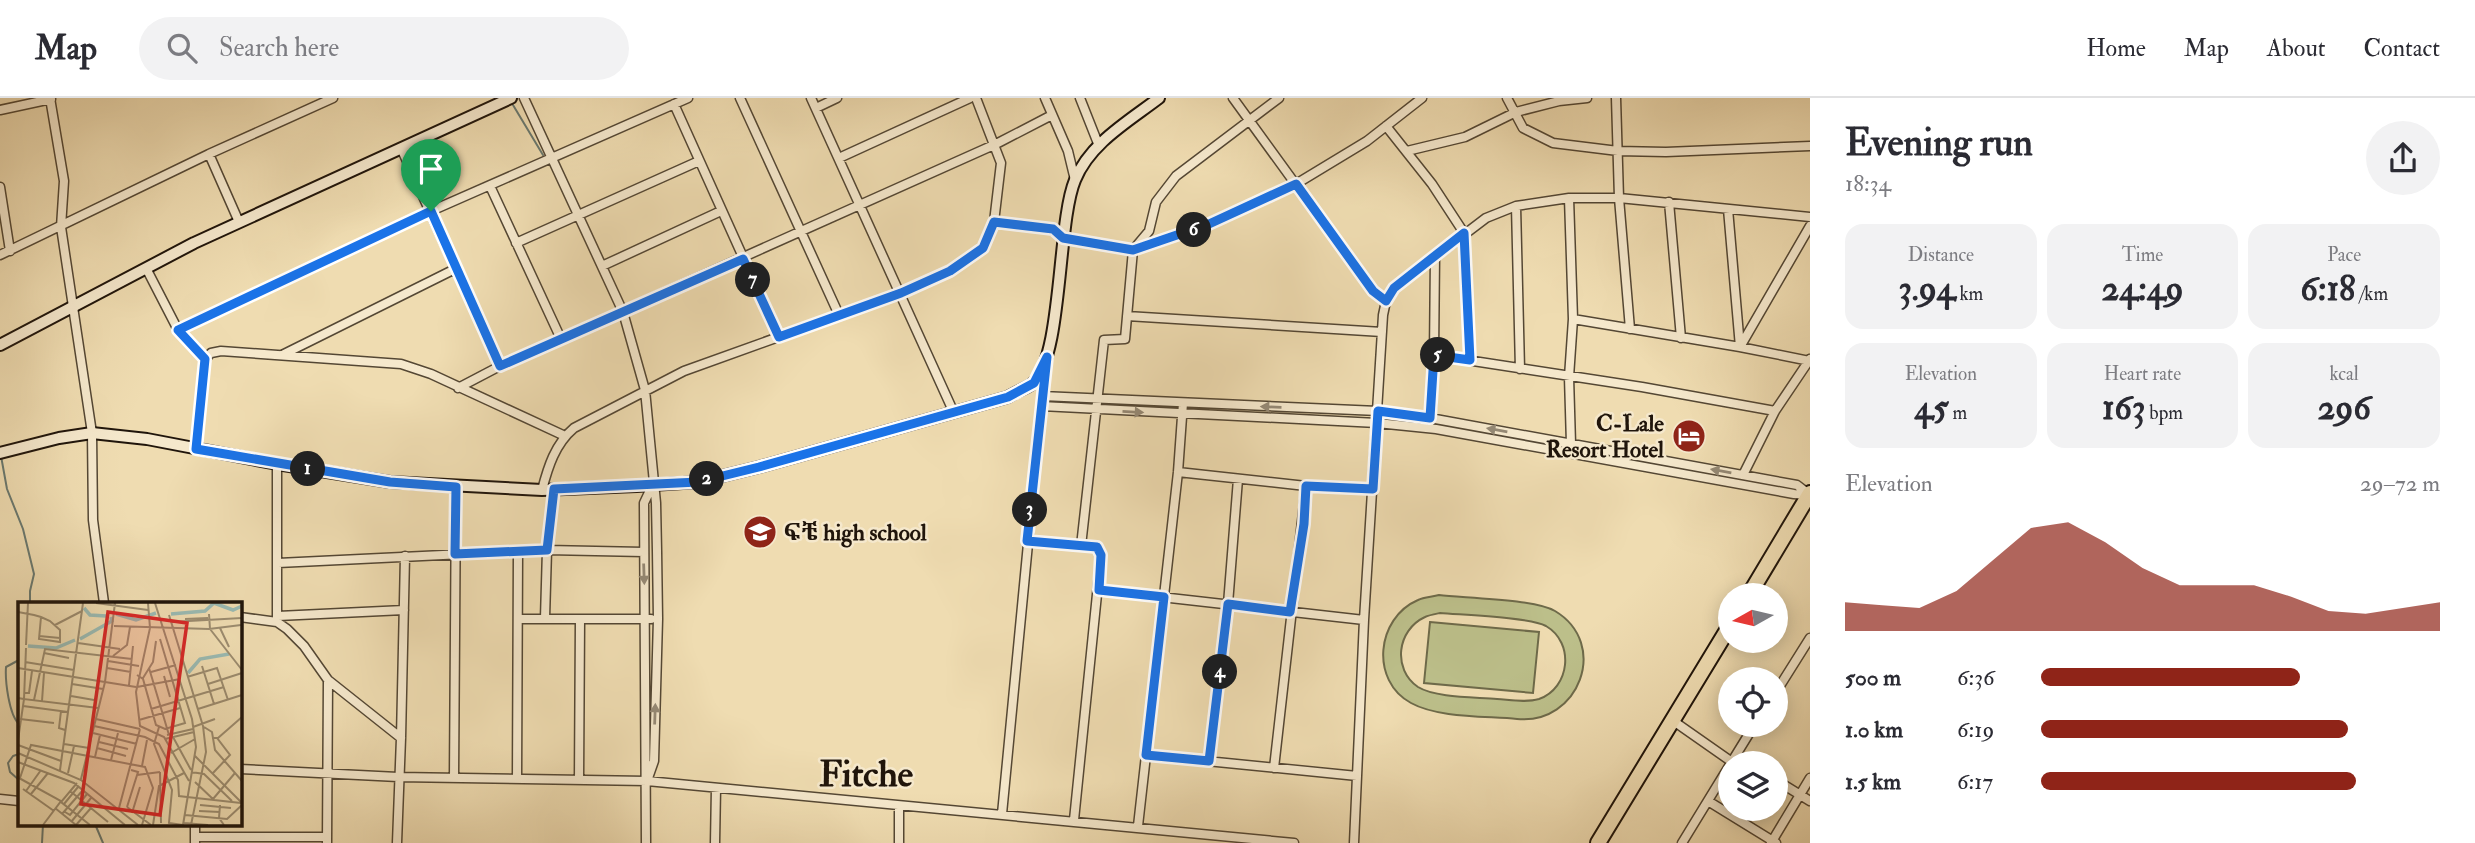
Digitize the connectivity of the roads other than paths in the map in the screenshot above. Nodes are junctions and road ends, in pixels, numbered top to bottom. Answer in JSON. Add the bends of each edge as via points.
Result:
{"nodes":[{"id":1,"x":50,"y":98,"type":"edge"},
{"id":2,"x":334,"y":98,"type":"edge"},
{"id":3,"x":511,"y":98,"type":"edge"},
{"id":4,"x":524,"y":98,"type":"edge"},
{"id":5,"x":688,"y":98,"type":"edge"},
{"id":6,"x":740,"y":98,"type":"edge"},
{"id":7,"x":811,"y":98,"type":"edge"},
{"id":8,"x":837,"y":98,"type":"edge"},
{"id":9,"x":970,"y":98,"type":"edge"},
{"id":10,"x":976,"y":98,"type":"edge"},
{"id":11,"x":1045,"y":98,"type":"edge"},
{"id":12,"x":1080,"y":98,"type":"edge"},
{"id":13,"x":1159,"y":98,"type":"edge"},
{"id":14,"x":1233,"y":98,"type":"edge"},
{"id":15,"x":1279,"y":98,"type":"edge"},
{"id":16,"x":1422,"y":98,"type":"edge"},
{"id":17,"x":1507,"y":98,"type":"edge"},
{"id":18,"x":1587,"y":98,"type":"edge"},
{"id":19,"x":1616,"y":98,"type":"edge"},
{"id":20,"x":674,"y":104,"type":"junction"},
{"id":21,"x":816,"y":108,"type":"junction"},
{"id":22,"x":0,"y":110,"type":"edge"},
{"id":23,"x":1516,"y":112,"type":"junction"},
{"id":24,"x":1052,"y":115,"type":"junction"},
{"id":25,"x":1249,"y":118,"type":"junction"},
{"id":26,"x":1386,"y":126,"type":"junction"},
{"id":27,"x":996,"y":144,"type":"junction"},
{"id":28,"x":1099,"y":146,"type":"junction"},
{"id":29,"x":1810,"y":146,"type":"edge"},
{"id":30,"x":401,"y":148,"type":"junction"},
{"id":31,"x":1618,"y":150,"type":"junction"},
{"id":32,"x":1407,"y":151,"type":"junction"},
{"id":33,"x":209,"y":154,"type":"junction"},
{"id":34,"x":553,"y":158,"type":"junction"},
{"id":35,"x":839,"y":158,"type":"junction"},
{"id":36,"x":699,"y":161,"type":"junction"},
{"id":37,"x":1074,"y":180,"type":"junction"},
{"id":38,"x":1296,"y":184,"type":"junction"},
{"id":39,"x":490,"y":186,"type":"junction"},
{"id":40,"x":0,"y":187,"type":"edge"},
{"id":41,"x":1569,"y":198,"type":"junction"},
{"id":42,"x":1619,"y":198,"type":"junction"},
{"id":43,"x":1669,"y":202,"type":"junction"},
{"id":44,"x":861,"y":205,"type":"junction"},
{"id":45,"x":1516,"y":206,"type":"junction"},
{"id":46,"x":1728,"y":209,"type":"junction"},
{"id":47,"x":431,"y":211,"type":"junction"},
{"id":48,"x":721,"y":211,"type":"junction"},
{"id":49,"x":579,"y":215,"type":"junction"},
{"id":50,"x":1810,"y":217,"type":"edge"},
{"id":51,"x":239,"y":222,"type":"junction"},
{"id":52,"x":994,"y":222,"type":"junction"},
{"id":53,"x":1810,"y":226,"type":"edge"},
{"id":54,"x":61,"y":227,"type":"junction"},
{"id":55,"x":802,"y":230,"type":"junction"},
{"id":56,"x":1464,"y":233,"type":"junction"},
{"id":57,"x":1063,"y":238,"type":"junction"},
{"id":58,"x":516,"y":243,"type":"junction"},
{"id":59,"x":1133,"y":250,"type":"junction"},
{"id":60,"x":10,"y":251,"type":"junction"},
{"id":61,"x":0,"y":255,"type":"edge"},
{"id":62,"x":1435,"y":255,"type":"junction"},
{"id":63,"x":743,"y":259,"type":"junction"},
{"id":64,"x":602,"y":266,"type":"junction"},
{"id":65,"x":146,"y":268,"type":"junction"},
{"id":66,"x":457,"y":268,"type":"junction"},
{"id":67,"x":901,"y":293,"type":"junction"},
{"id":68,"x":1386,"y":301,"type":"junction"},
{"id":69,"x":73,"y":306,"type":"junction"},
{"id":70,"x":623,"y":312,"type":"junction"},
{"id":71,"x":839,"y":315,"type":"junction"},
{"id":72,"x":1127,"y":316,"type":"junction"},
{"id":73,"x":1573,"y":319,"type":"junction"},
{"id":74,"x":1630,"y":329,"type":"junction"},
{"id":75,"x":178,"y":330,"type":"junction"},
{"id":76,"x":1382,"y":332,"type":"junction"},
{"id":77,"x":779,"y":337,"type":"junction"},
{"id":78,"x":1681,"y":338,"type":"junction"},
{"id":79,"x":561,"y":339,"type":"junction"},
{"id":80,"x":0,"y":345,"type":"edge"},
{"id":81,"x":1740,"y":347,"type":"junction"},
{"id":82,"x":282,"y":355,"type":"junction"},
{"id":83,"x":1434,"y":355,"type":"junction"},
{"id":84,"x":1047,"y":357,"type":"junction"},
{"id":85,"x":205,"y":359,"type":"junction"},
{"id":86,"x":1470,"y":360,"type":"junction"},
{"id":87,"x":1810,"y":360,"type":"edge"},
{"id":88,"x":500,"y":366,"type":"junction"},
{"id":89,"x":1520,"y":369,"type":"junction"},
{"id":90,"x":1569,"y":377,"type":"junction"},
{"id":91,"x":458,"y":388,"type":"junction"},
{"id":92,"x":645,"y":390,"type":"junction"},
{"id":93,"x":1042,"y":396,"type":"junction"},
{"id":94,"x":1098,"y":399,"type":"junction"},
{"id":95,"x":1183,"y":403,"type":"junction"},
{"id":96,"x":1041,"y":406,"type":"junction"},
{"id":97,"x":1097,"y":409,"type":"junction"},
{"id":98,"x":1378,"y":411,"type":"junction"},
{"id":99,"x":1775,"y":411,"type":"junction"},
{"id":100,"x":954,"y":413,"type":"junction"},
{"id":101,"x":1182,"y":414,"type":"junction"},
{"id":102,"x":1430,"y":418,"type":"junction"},
{"id":103,"x":1377,"y":423,"type":"junction"},
{"id":104,"x":1436,"y":429,"type":"junction"},
{"id":105,"x":92,"y":433,"type":"junction"},
{"id":106,"x":565,"y":436,"type":"junction"},
{"id":107,"x":1571,"y":444,"type":"junction"},
{"id":108,"x":196,"y":449,"type":"junction"},
{"id":109,"x":4,"y":452,"type":"edge"},
{"id":110,"x":277,"y":464,"type":"junction"},
{"id":111,"x":1178,"y":472,"type":"junction"},
{"id":112,"x":1743,"y":475,"type":"junction"},
{"id":113,"x":1238,"y":478,"type":"junction"},
{"id":114,"x":653,"y":484,"type":"junction"},
{"id":115,"x":1306,"y":486,"type":"junction"},
{"id":116,"x":456,"y":487,"type":"junction"},
{"id":117,"x":1373,"y":489,"type":"junction"},
{"id":118,"x":548,"y":490,"type":"junction"},
{"id":119,"x":1810,"y":494,"type":"edge"},
{"id":120,"x":1027,"y":541,"type":"junction"},
{"id":121,"x":1081,"y":546,"type":"junction"},
{"id":122,"x":547,"y":550,"type":"junction"},
{"id":123,"x":518,"y":552,"type":"junction"},
{"id":124,"x":644,"y":552,"type":"junction"},
{"id":125,"x":455,"y":554,"type":"junction"},
{"id":126,"x":405,"y":556,"type":"junction"},
{"id":127,"x":278,"y":563,"type":"junction"},
{"id":128,"x":1756,"y":583,"type":"edge"},
{"id":129,"x":1099,"y":590,"type":"junction"},
{"id":130,"x":1164,"y":597,"type":"junction"},
{"id":131,"x":104,"y":602,"type":"edge"},
{"id":132,"x":1228,"y":604,"type":"junction"},
{"id":133,"x":404,"y":610,"type":"junction"},
{"id":134,"x":1290,"y":612,"type":"junction"},
{"id":135,"x":242,"y":617,"type":"edge"},
{"id":136,"x":545,"y":618,"type":"junction"},
{"id":137,"x":277,"y":619,"type":"junction"},
{"id":138,"x":519,"y":619,"type":"junction"},
{"id":139,"x":580,"y":619,"type":"junction"},
{"id":140,"x":646,"y":619,"type":"junction"},
{"id":141,"x":658,"y":619,"type":"junction"},
{"id":142,"x":1364,"y":620,"type":"junction"},
{"id":143,"x":1810,"y":638,"type":"edge"},
{"id":144,"x":1718,"y":645,"type":"edge"},
{"id":145,"x":1788,"y":673,"type":"edge"},
{"id":146,"x":328,"y":680,"type":"junction"},
{"id":147,"x":1672,"y":720,"type":"junction"},
{"id":148,"x":401,"y":738,"type":"junction"},
{"id":149,"x":1718,"y":751,"type":"edge"},
{"id":150,"x":1146,"y":755,"type":"junction"},
{"id":151,"x":1209,"y":761,"type":"junction"},
{"id":152,"x":1273,"y":768,"type":"junction"},
{"id":153,"x":242,"y":769,"type":"edge"},
{"id":154,"x":329,"y":774,"type":"junction"},
{"id":155,"x":1357,"y":776,"type":"junction"},
{"id":156,"x":398,"y":777,"type":"junction"},
{"id":157,"x":454,"y":778,"type":"junction"},
{"id":158,"x":1810,"y":778,"type":"edge"},
{"id":159,"x":517,"y":779,"type":"junction"},
{"id":160,"x":579,"y":780,"type":"junction"},
{"id":161,"x":647,"y":781,"type":"junction"},
{"id":162,"x":1718,"y":784,"type":"edge"},
{"id":163,"x":716,"y":788,"type":"junction"},
{"id":164,"x":1788,"y":788,"type":"edge"},
{"id":165,"x":1800,"y":795,"type":"junction"},
{"id":166,"x":0,"y":799,"type":"edge"},
{"id":167,"x":18,"y":801,"type":"edge"},
{"id":168,"x":1708,"y":801,"type":"junction"},
{"id":169,"x":1810,"y":801,"type":"edge"},
{"id":170,"x":899,"y":807,"type":"junction"},
{"id":171,"x":1002,"y":814,"type":"junction"},
{"id":172,"x":1074,"y":820,"type":"junction"},
{"id":173,"x":1138,"y":826,"type":"junction"},
{"id":174,"x":195,"y":840,"type":"edge"},
{"id":175,"x":273,"y":840,"type":"edge"},
{"id":176,"x":327,"y":840,"type":"edge"},
{"id":177,"x":1773,"y":842,"type":"edge"},
{"id":178,"x":397,"y":843,"type":"edge"},
{"id":179,"x":646,"y":843,"type":"edge"},
{"id":180,"x":715,"y":843,"type":"edge"},
{"id":181,"x":899,"y":843,"type":"edge"},
{"id":182,"x":1284,"y":843,"type":"edge"},
{"id":183,"x":1294,"y":843,"type":"edge"},
{"id":184,"x":1354,"y":843,"type":"edge"},
{"id":185,"x":1598,"y":843,"type":"edge"},
{"id":186,"x":1682,"y":843,"type":"edge"}],
"edges":[{"from":1,"to":22,"type":"street"},
{"from":1,"to":54,"type":"street","via":[[64,181]]},
{"from":2,"to":33,"type":"street"},
{"from":3,"to":30,"type":"street"},
{"from":4,"to":34,"type":"street"},
{"from":5,"to":20,"type":"street"},
{"from":6,"to":55,"type":"street"},
{"from":7,"to":21,"type":"street"},
{"from":8,"to":21,"type":"street"},
{"from":9,"to":35,"type":"street"},
{"from":10,"to":27,"type":"street"},
{"from":11,"to":24,"type":"street"},
{"from":12,"to":28,"type":"street"},
{"from":13,"to":28,"type":"street"},
{"from":14,"to":25,"type":"street"},
{"from":15,"to":25,"type":"street"},
{"from":16,"to":26,"type":"street"},
{"from":17,"to":23,"type":"street"},
{"from":18,"to":23,"type":"street"},
{"from":19,"to":31,"type":"street"},
{"from":20,"to":34,"type":"street"},
{"from":20,"to":36,"type":"street"},
{"from":21,"to":35,"type":"street"},
{"from":23,"to":31,"type":"street","via":[[1523,128],[1544,140]]},
{"from":23,"to":32,"type":"street","via":[[1465,137]]},
{"from":24,"to":27,"type":"street"},
{"from":24,"to":37,"type":"street","via":[[1068,151]]},
{"from":25,"to":38,"type":"street"},
{"from":25,"to":59,"type":"street","via":[[1176,176],[1156,202],[1149,230]]},
{"from":26,"to":32,"type":"street"},
{"from":26,"to":38,"type":"street"},
{"from":27,"to":44,"type":"street"},
{"from":27,"to":52,"type":"street","via":[[1001,163]]},
{"from":28,"to":37,"type":"street"},
{"from":29,"to":31,"type":"street"},
{"from":30,"to":47,"type":"street"},
{"from":30,"to":51,"type":"street"},
{"from":31,"to":42,"type":"street"},
{"from":32,"to":56,"type":"street"},
{"from":33,"to":51,"type":"street"},
{"from":33,"to":54,"type":"street"},
{"from":34,"to":39,"type":"street"},
{"from":34,"to":49,"type":"street"},
{"from":35,"to":44,"type":"street"},
{"from":36,"to":48,"type":"street"},
{"from":36,"to":49,"type":"street"},
{"from":37,"to":57,"type":"street"},
{"from":38,"to":59,"type":"street","via":[[1209,224]]},
{"from":38,"to":68,"type":"street","via":[[1373,291]]},
{"from":39,"to":47,"type":"street"},
{"from":39,"to":58,"type":"street"},
{"from":40,"to":60,"type":"street"},
{"from":41,"to":42,"type":"street"},
{"from":41,"to":45,"type":"street"},
{"from":41,"to":73,"type":"street"},
{"from":42,"to":43,"type":"street"},
{"from":42,"to":74,"type":"street"},
{"from":43,"to":46,"type":"street"},
{"from":43,"to":78,"type":"street"},
{"from":44,"to":55,"type":"street"},
{"from":44,"to":67,"type":"street"},
{"from":45,"to":56,"type":"street"},
{"from":45,"to":89,"type":"street"},
{"from":46,"to":50,"type":"street"},
{"from":46,"to":81,"type":"street"},
{"from":47,"to":66,"type":"street"},
{"from":47,"to":75,"type":"street"},
{"from":48,"to":63,"type":"street"},
{"from":48,"to":64,"type":"street"},
{"from":49,"to":58,"type":"street"},
{"from":49,"to":64,"type":"street"},
{"from":51,"to":65,"type":"street"},
{"from":52,"to":57,"type":"street","via":[[1053,229]]},
{"from":52,"to":67,"type":"street","via":[[983,248],[950,271]]},
{"from":53,"to":81,"type":"street"},
{"from":54,"to":60,"type":"street"},
{"from":54,"to":69,"type":"street"},
{"from":55,"to":63,"type":"street"},
{"from":55,"to":71,"type":"street"},
{"from":56,"to":62,"type":"street"},
{"from":56,"to":86,"type":"street"},
{"from":57,"to":59,"type":"street"},
{"from":57,"to":84,"type":"street"},
{"from":58,"to":79,"type":"street"},
{"from":59,"to":72,"type":"street"},
{"from":60,"to":61,"type":"street"},
{"from":62,"to":68,"type":"street","via":[[1394,288]]},
{"from":62,"to":83,"type":"street"},
{"from":63,"to":70,"type":"street"},
{"from":63,"to":77,"type":"street"},
{"from":64,"to":70,"type":"street"},
{"from":65,"to":69,"type":"street"},
{"from":65,"to":75,"type":"street"},
{"from":66,"to":82,"type":"street"},
{"from":66,"to":88,"type":"street"},
{"from":67,"to":71,"type":"street"},
{"from":67,"to":100,"type":"street"},
{"from":68,"to":76,"type":"street"},
{"from":69,"to":80,"type":"street"},
{"from":69,"to":105,"type":"street"},
{"from":70,"to":79,"type":"street"},
{"from":70,"to":92,"type":"street"},
{"from":71,"to":77,"type":"street"},
{"from":72,"to":76,"type":"street"},
{"from":72,"to":94,"type":"street","via":[[1125,339],[1104,340]]},
{"from":73,"to":74,"type":"street"},
{"from":73,"to":90,"type":"street"},
{"from":74,"to":78,"type":"street"},
{"from":75,"to":85,"type":"street"},
{"from":76,"to":98,"type":"street"},
{"from":77,"to":92,"type":"street"},
{"from":78,"to":81,"type":"street"},
{"from":79,"to":88,"type":"street"},
{"from":81,"to":87,"type":"street"},
{"from":82,"to":85,"type":"street","via":[[221,351]]},
{"from":82,"to":91,"type":"street","via":[[401,364]]},
{"from":83,"to":86,"type":"street"},
{"from":83,"to":102,"type":"street"},
{"from":84,"to":93,"type":"street"},
{"from":84,"to":100,"type":"street","via":[[1034,383],[1008,397]]},
{"from":85,"to":108,"type":"street"},
{"from":86,"to":89,"type":"street"},
{"from":87,"to":99,"type":"street"},
{"from":88,"to":91,"type":"street"},
{"from":89,"to":90,"type":"street"},
{"from":90,"to":99,"type":"street"},
{"from":90,"to":107,"type":"street"},
{"from":91,"to":106,"type":"street"},
{"from":92,"to":106,"type":"street"},
{"from":92,"to":114,"type":"street"},
{"from":93,"to":94,"type":"street"},
{"from":93,"to":96,"type":"street"},
{"from":94,"to":95,"type":"street"},
{"from":94,"to":97,"type":"street"},
{"from":98,"to":95,"type":"street","one_way":true},
{"from":95,"to":101,"type":"street"},
{"from":96,"to":97,"type":"street"},
{"from":96,"to":120,"type":"street"},
{"from":97,"to":101,"type":"street","one_way":true},
{"from":97,"to":121,"type":"street"},
{"from":98,"to":102,"type":"street"},
{"from":98,"to":103,"type":"street"},
{"from":99,"to":112,"type":"street"},
{"from":100,"to":114,"type":"street","via":[[698,482]]},
{"from":101,"to":103,"type":"street"},
{"from":101,"to":111,"type":"street"},
{"from":102,"to":104,"type":"street"},
{"from":107,"to":102,"type":"street","one_way":true},
{"from":103,"to":104,"type":"street"},
{"from":103,"to":117,"type":"street"},
{"from":104,"to":119,"type":"street"},
{"from":105,"to":108,"type":"street"},
{"from":105,"to":109,"type":"street"},
{"from":105,"to":131,"type":"street","via":[[93,520]]},
{"from":106,"to":118,"type":"street","via":[[549,463]]},
{"from":112,"to":107,"type":"street","one_way":true},
{"from":108,"to":110,"type":"street"},
{"from":110,"to":116,"type":"street"},
{"from":110,"to":127,"type":"street"},
{"from":111,"to":113,"type":"street"},
{"from":111,"to":130,"type":"street"},
{"from":112,"to":119,"type":"street","via":[[1797,485]]},
{"from":113,"to":115,"type":"street"},
{"from":113,"to":132,"type":"street"},
{"from":114,"to":118,"type":"street"},
{"from":114,"to":124,"type":"street","via":[[644,503]]},
{"from":114,"to":141,"type":"street"},
{"from":115,"to":117,"type":"street"},
{"from":115,"to":134,"type":"street"},
{"from":116,"to":118,"type":"street"},
{"from":116,"to":125,"type":"street"},
{"from":117,"to":142,"type":"street"},
{"from":118,"to":122,"type":"street"},
{"from":119,"to":128,"type":"highway"},
{"from":120,"to":121,"type":"street"},
{"from":120,"to":171,"type":"street"},
{"from":121,"to":129,"type":"street","via":[[1097,547],[1101,555]]},
{"from":122,"to":123,"type":"street"},
{"from":122,"to":124,"type":"street"},
{"from":122,"to":136,"type":"street"},
{"from":123,"to":125,"type":"street"},
{"from":123,"to":138,"type":"street"},
{"from":124,"to":140,"type":"street","one_way":true},
{"from":125,"to":126,"type":"street"},
{"from":125,"to":157,"type":"street"},
{"from":126,"to":127,"type":"street"},
{"from":126,"to":133,"type":"street"},
{"from":127,"to":137,"type":"street"},
{"from":129,"to":130,"type":"street"},
{"from":129,"to":172,"type":"street"},
{"from":130,"to":132,"type":"street"},
{"from":130,"to":150,"type":"street"},
{"from":132,"to":134,"type":"street"},
{"from":132,"to":151,"type":"street"},
{"from":133,"to":137,"type":"street"},
{"from":133,"to":148,"type":"street"},
{"from":134,"to":142,"type":"street"},
{"from":134,"to":152,"type":"street"},
{"from":135,"to":137,"type":"street"},
{"from":136,"to":138,"type":"street"},
{"from":136,"to":139,"type":"street"},
{"from":137,"to":146,"type":"street"},
{"from":138,"to":159,"type":"street"},
{"from":139,"to":140,"type":"street"},
{"from":139,"to":160,"type":"street"},
{"from":140,"to":141,"type":"street"},
{"from":140,"to":161,"type":"street"},
{"from":161,"to":141,"type":"street","one_way":true,"via":[[654,761]]},
{"from":142,"to":155,"type":"street"},
{"from":143,"to":145,"type":"street"},
{"from":144,"to":147,"type":"highway"},
{"from":146,"to":148,"type":"street"},
{"from":146,"to":154,"type":"street"},
{"from":147,"to":149,"type":"street"},
{"from":147,"to":185,"type":"highway"},
{"from":148,"to":156,"type":"street"},
{"from":150,"to":151,"type":"street"},
{"from":150,"to":173,"type":"street"},
{"from":151,"to":152,"type":"street"},
{"from":152,"to":155,"type":"street"},
{"from":153,"to":154,"type":"street"},
{"from":154,"to":156,"type":"street"},
{"from":154,"to":176,"type":"street"},
{"from":155,"to":184,"type":"street"},
{"from":156,"to":157,"type":"street"},
{"from":156,"to":178,"type":"street"},
{"from":157,"to":159,"type":"street"},
{"from":158,"to":165,"type":"street"},
{"from":159,"to":160,"type":"street"},
{"from":160,"to":161,"type":"street"},
{"from":161,"to":163,"type":"street"},
{"from":161,"to":179,"type":"street"},
{"from":162,"to":168,"type":"street"},
{"from":163,"to":170,"type":"street"},
{"from":163,"to":180,"type":"street"},
{"from":164,"to":165,"type":"street"},
{"from":165,"to":169,"type":"street"},
{"from":165,"to":177,"type":"street"},
{"from":166,"to":167,"type":"street"},
{"from":168,"to":177,"type":"street"},
{"from":168,"to":186,"type":"street"},
{"from":170,"to":171,"type":"street"},
{"from":170,"to":181,"type":"street"},
{"from":171,"to":172,"type":"street"},
{"from":172,"to":173,"type":"street"},
{"from":173,"to":182,"type":"street"},
{"from":174,"to":175,"type":"street"},
{"from":175,"to":176,"type":"street"},
{"from":182,"to":183,"type":"street"}]}
